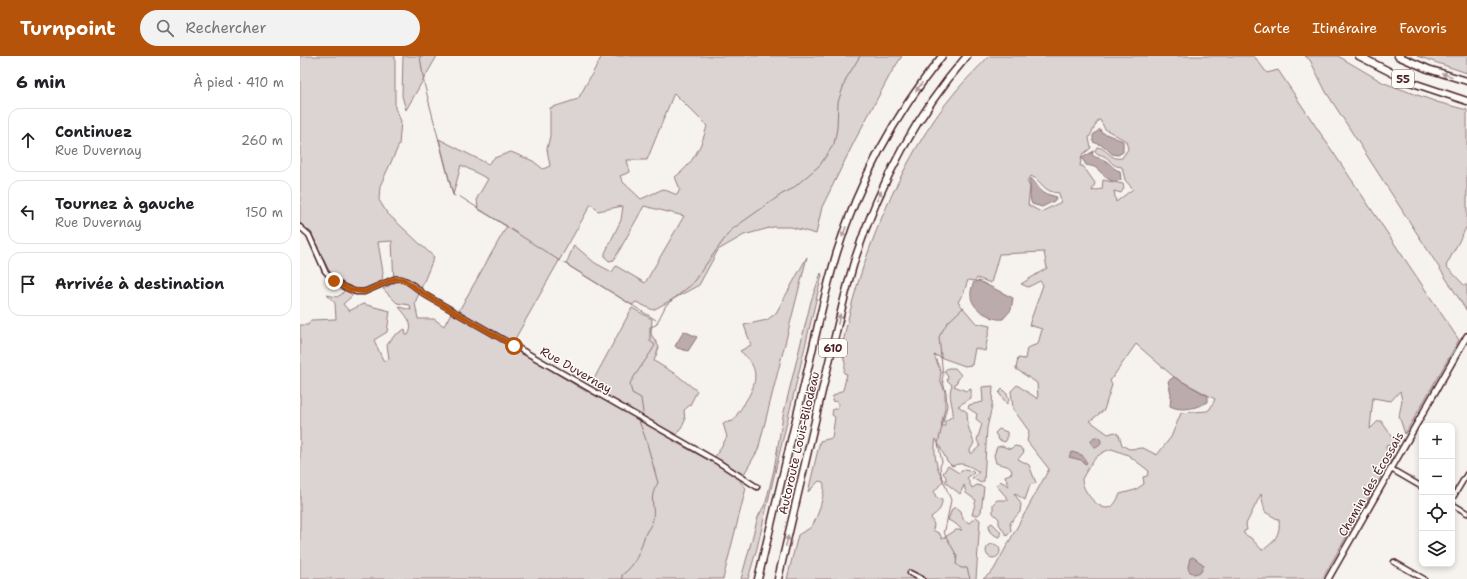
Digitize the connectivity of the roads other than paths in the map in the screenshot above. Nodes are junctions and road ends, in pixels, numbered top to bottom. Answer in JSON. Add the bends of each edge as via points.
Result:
{"nodes":[{"id":1,"x":942,"y":56,"type":"edge"},
{"id":2,"x":967,"y":56,"type":"edge"},
{"id":3,"x":1359,"y":56,"type":"edge"},
{"id":4,"x":1398,"y":56,"type":"edge"},
{"id":5,"x":1467,"y":81,"type":"edge"},
{"id":6,"x":1467,"y":101,"type":"edge"},
{"id":7,"x":300,"y":227,"type":"edge"},
{"id":8,"x":1467,"y":336,"type":"edge"},
{"id":9,"x":1391,"y":469,"type":"junction"},
{"id":10,"x":1467,"y":474,"type":"edge"},
{"id":11,"x":1419,"y":485,"type":"edge"},
{"id":12,"x":757,"y":487,"type":"dead end"},
{"id":13,"x":1454,"y":495,"type":"edge"},
{"id":14,"x":1455,"y":506,"type":"edge"},
{"id":15,"x":1467,"y":513,"type":"edge"},
{"id":16,"x":1394,"y":562,"type":"dead end"},
{"id":17,"x":910,"y":573,"type":"dead end"},
{"id":18,"x":758,"y":579,"type":"edge"},
{"id":19,"x":778,"y":579,"type":"edge"},
{"id":20,"x":922,"y":579,"type":"edge"},
{"id":21,"x":1328,"y":579,"type":"edge"},
{"id":22,"x":1424,"y":579,"type":"edge"}],
"edges":[{"from":1,"to":18,"type":"highway","name":"Autoroute Louis-Bilodeau","number":"610","one_way":true,"via":[[884,142],[857,199],[841,241]]},
{"from":19,"to":2,"type":"highway","name":"Autoroute Louis-Bilodeau","number":"610","one_way":true,"via":[[844,301],[863,236],[882,188],[906,143],[934,99]]},
{"from":3,"to":6,"type":"highway","number":"55","via":[[1406,81]]},
{"from":5,"to":4,"type":"highway","number":"55","one_way":true,"via":[[1436,72]]},
{"from":7,"to":12,"type":"street","name":"Rue Duvernay","via":[[309,236],[325,271],[344,287],[364,292],[394,279],[406,280],[427,296],[718,462]]},
{"from":8,"to":9,"type":"main road","name":"Chemin des Écossais"},
{"from":9,"to":11,"type":"street"},
{"from":9,"to":21,"type":"main road","name":"Chemin des Écossais"},
{"from":10,"to":13,"type":"street"},
{"from":14,"to":15,"type":"street"},
{"from":16,"to":22,"type":"street"},
{"from":17,"to":20,"type":"street"}]}
